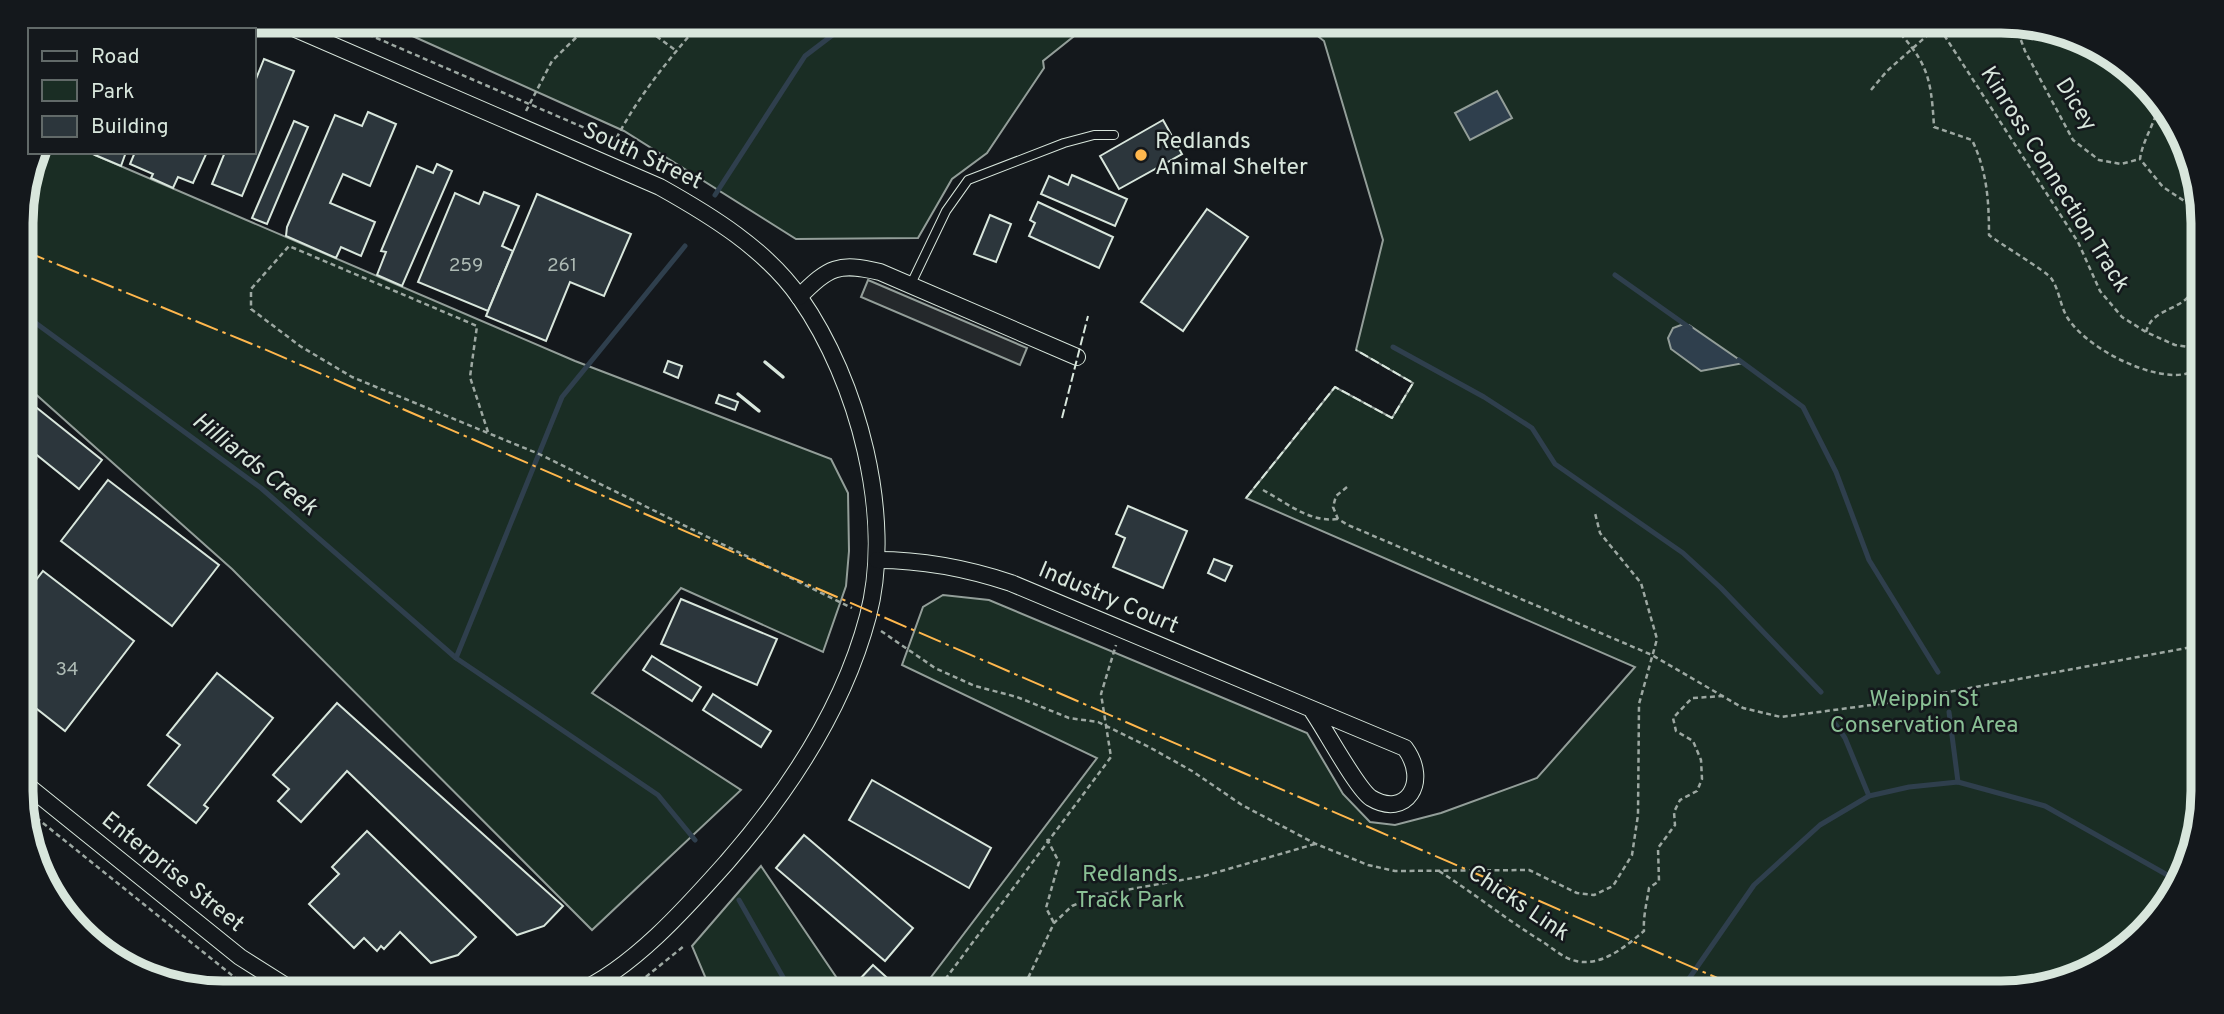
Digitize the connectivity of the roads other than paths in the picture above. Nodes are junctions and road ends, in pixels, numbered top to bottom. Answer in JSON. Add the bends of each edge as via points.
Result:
{"nodes":[{"id":1,"x":308,"y":34,"type":"edge"},
{"id":2,"x":1114,"y":135,"type":"dead end"},
{"id":3,"x":910,"y":286,"type":"junction"},
{"id":4,"x":799,"y":297,"type":"junction"},
{"id":5,"x":1077,"y":358,"type":"dead end"},
{"id":6,"x":877,"y":560,"type":"junction"},
{"id":7,"x":1313,"y":712,"type":"junction"},
{"id":8,"x":33,"y":790,"type":"edge"},
{"id":9,"x":277,"y":981,"type":"edge"},
{"id":10,"x":595,"y":981,"type":"edge"}],
"edges":[{"from":1,"to":4,"type":"street","name":"South Street","via":[[660,187],[736,234]]},
{"from":2,"to":3,"type":"lane","via":[[1064,143],[968,180],[946,211]]},
{"from":3,"to":4,"type":"street","via":[[850,265],[820,276]]},
{"from":3,"to":5,"type":"street"},
{"from":4,"to":6,"type":"street","via":[[826,342],[856,418],[876,503]]},
{"from":6,"to":7,"type":"street","name":"Industry Court","via":[[923,560],[1011,583]]},
{"from":6,"to":10,"type":"street","via":[[868,616],[842,686],[772,807],[705,888],[630,958]]},
{"from":7,"to":7,"type":"street","name":"Industry Court","via":[[1405,748],[1415,762],[1417,777],[1412,791],[1388,805],[1370,797]]},
{"from":8,"to":9,"type":"street","name":"Enterprise Street","via":[[240,957]]}]}
